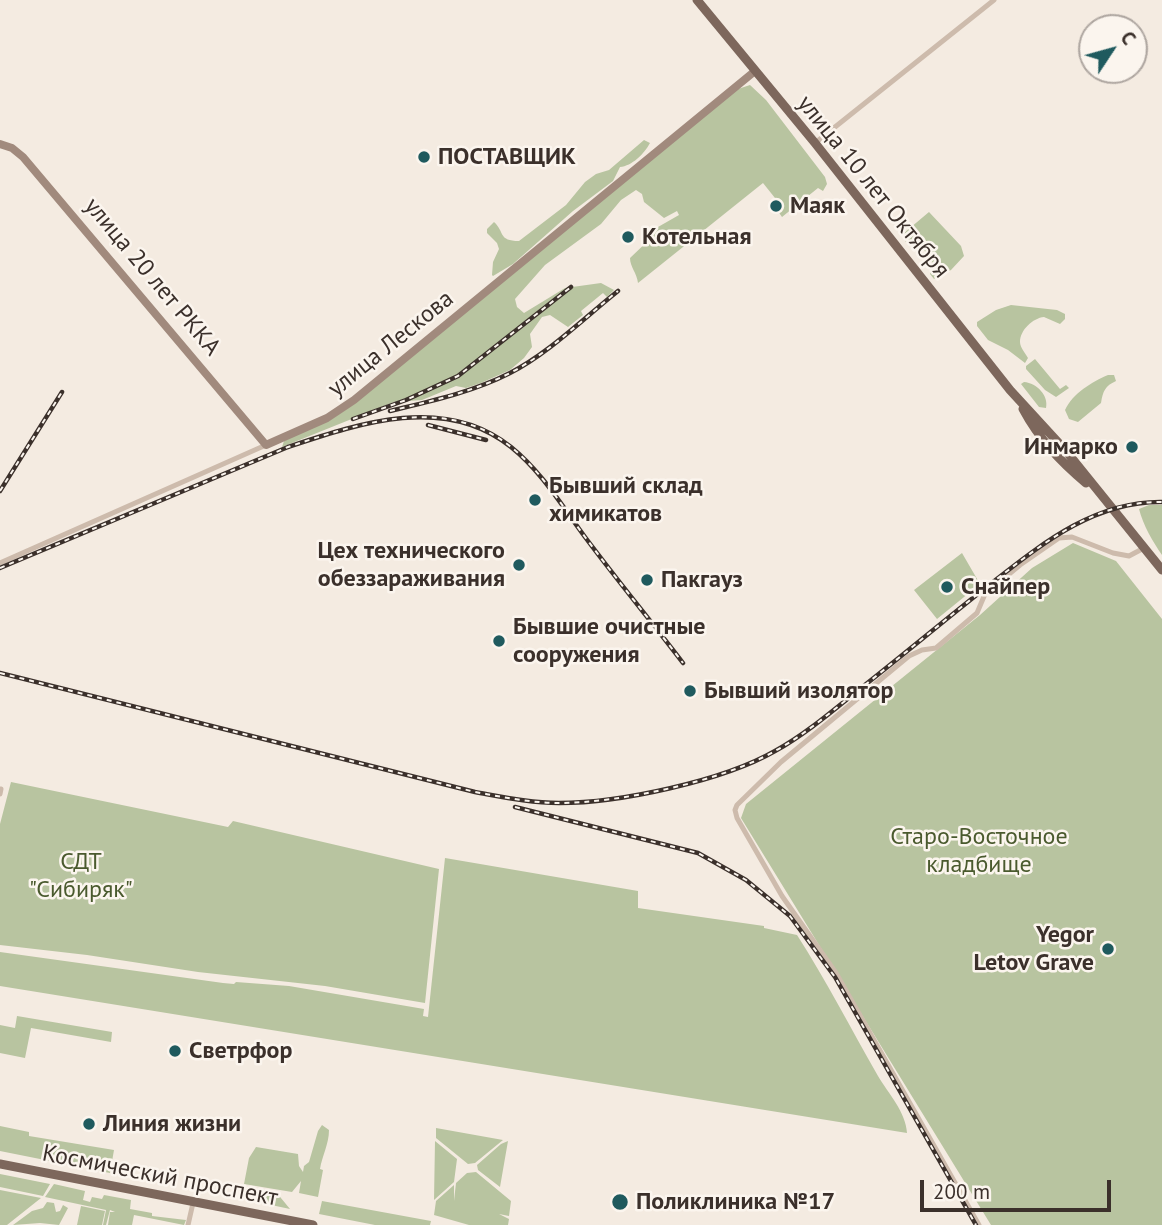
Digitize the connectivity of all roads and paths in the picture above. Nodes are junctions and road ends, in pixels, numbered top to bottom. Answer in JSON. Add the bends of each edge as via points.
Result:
{"nodes":[{"id":1,"x":697,"y":0,"type":"edge"},
{"id":2,"x":994,"y":0,"type":"edge"},
{"id":3,"x":755,"y":71,"type":"junction"},
{"id":4,"x":815,"y":143,"type":"junction"},
{"id":5,"x":0,"y":144,"type":"edge"},
{"id":6,"x":267,"y":444,"type":"junction"},
{"id":7,"x":1144,"y":548,"type":"junction"},
{"id":8,"x":0,"y":563,"type":"edge"},
{"id":9,"x":1162,"y":570,"type":"edge"},
{"id":10,"x":0,"y":1164,"type":"edge"},
{"id":11,"x":193,"y":1203,"type":"junction"},
{"id":12,"x":188,"y":1225,"type":"edge"},
{"id":13,"x":313,"y":1225,"type":"edge"},
{"id":14,"x":979,"y":1225,"type":"edge"}],
"edges":[{"from":1,"to":3,"type":"main road","name":"улица 10 лет Октября"},
{"from":2,"to":4,"type":"street"},
{"from":3,"to":4,"type":"main road","name":"улица 10 лет Октября"},
{"from":3,"to":6,"type":"main road","name":"улица Лескова","via":[[354,400],[327,418]]},
{"from":4,"to":7,"type":"main road","name":"улица 10 лет Октября","via":[[1017,398],[1045,444],[1100,494]]},
{"from":5,"to":6,"type":"main road","name":"улица 20 лет РККА","via":[[23,157]]},
{"from":6,"to":8,"type":"street","name":"улица Лескова"},
{"from":7,"to":9,"type":"main road","name":"улица 10 лет Октября"},
{"from":7,"to":14,"type":"street","via":[[1129,556],[1072,537],[1050,542],[989,590],[973,617],[936,648],[909,656],[781,762],[735,810],[782,896],[842,985]]},
{"from":10,"to":11,"type":"main road","name":"Космический проспект"},
{"from":11,"to":12,"type":"street"},
{"from":11,"to":13,"type":"main road","name":"Космический проспект"}]}
